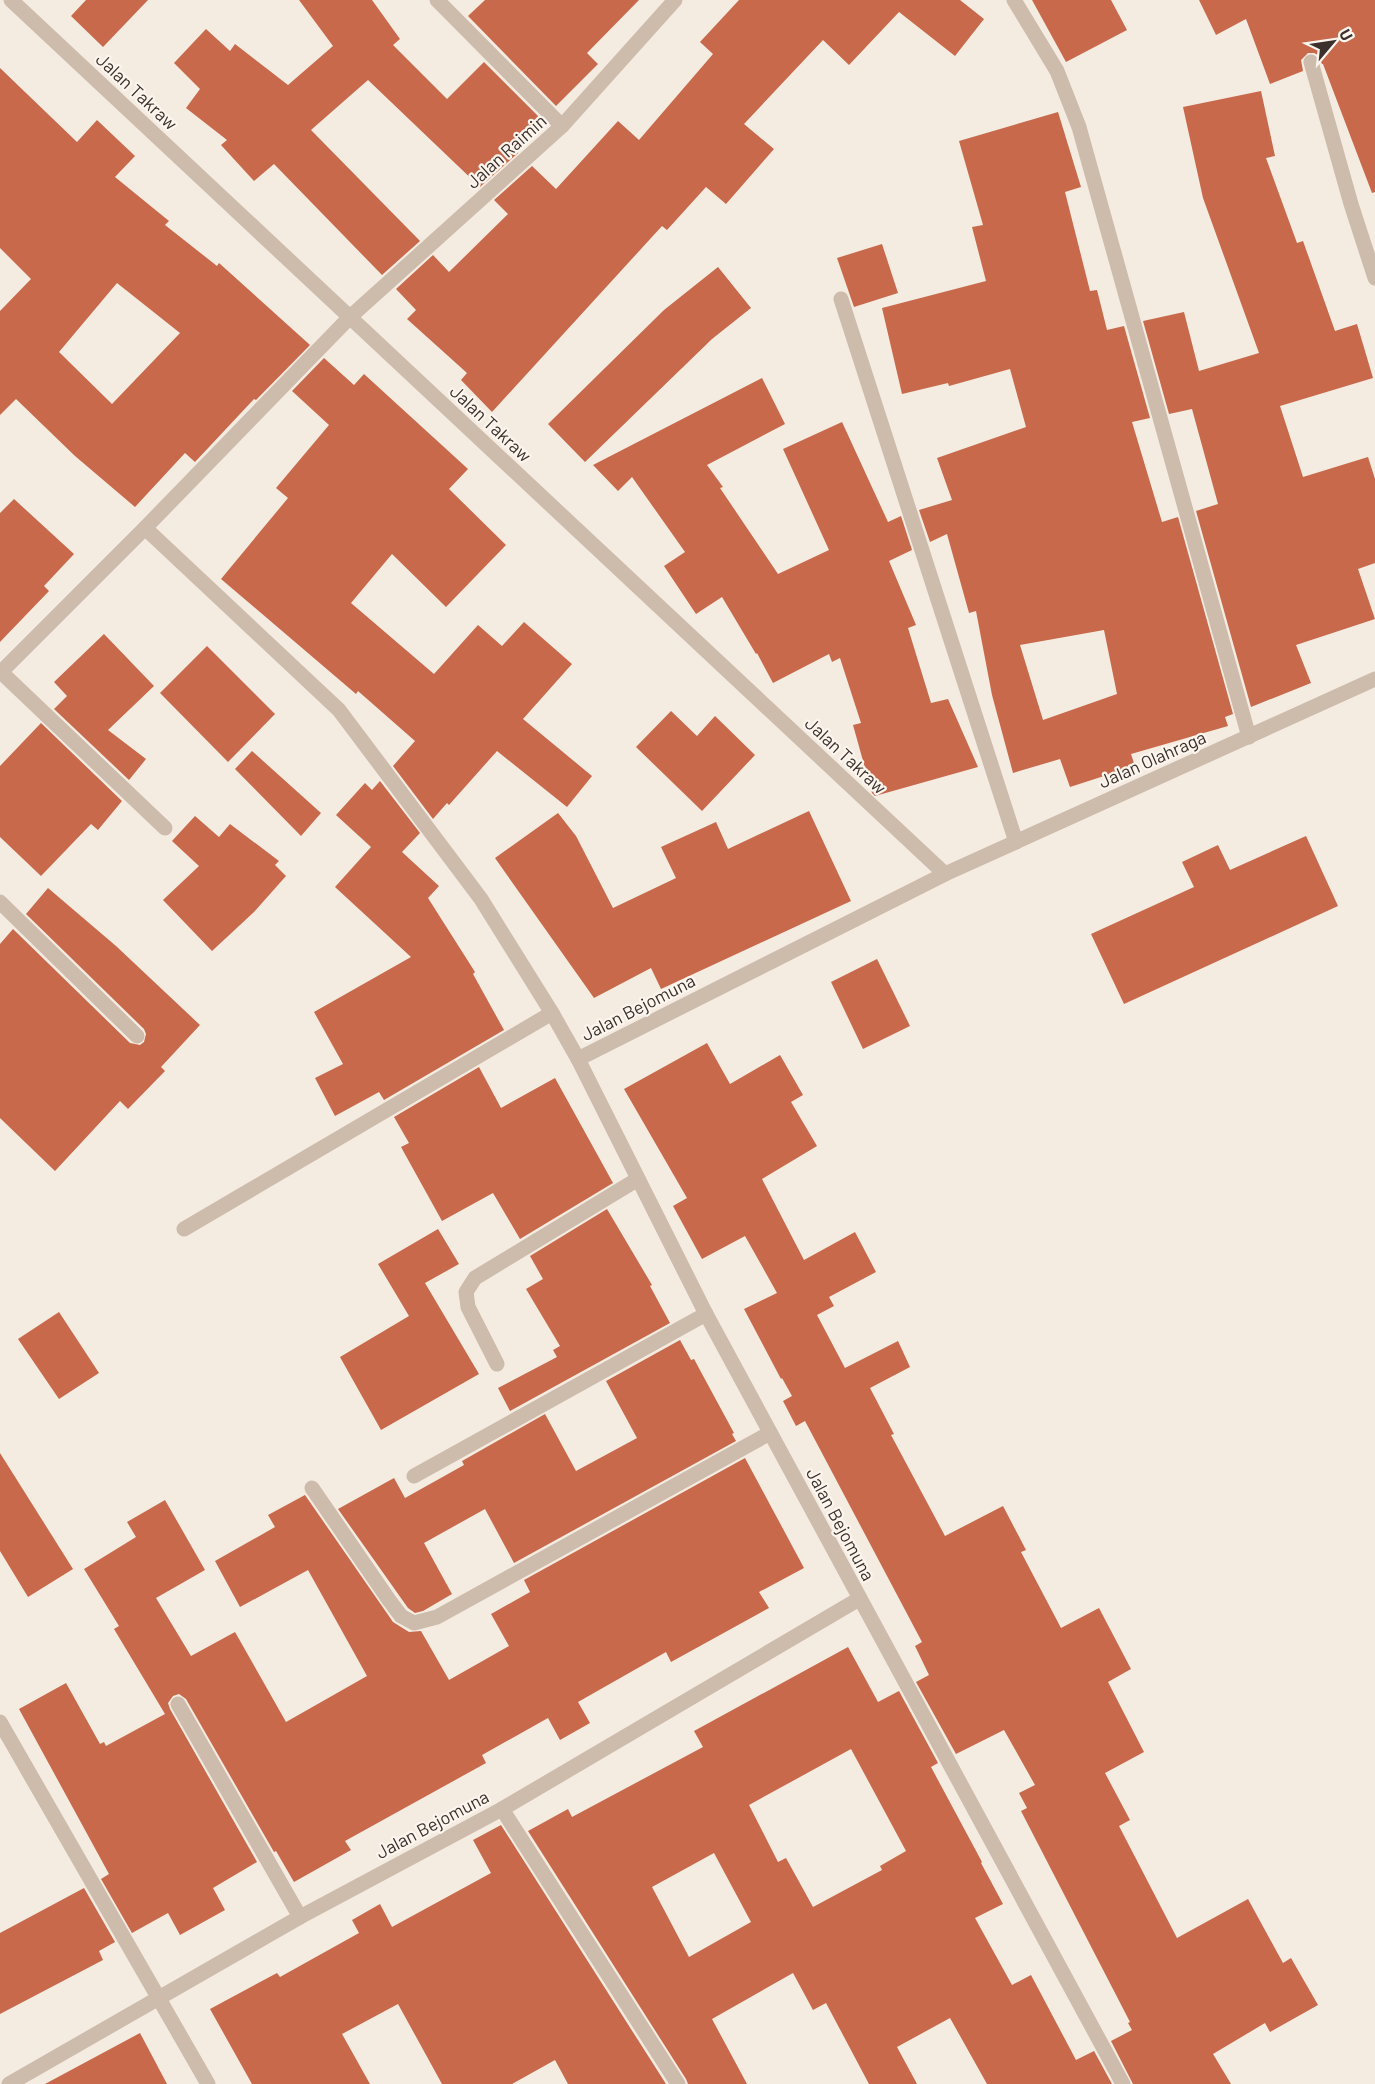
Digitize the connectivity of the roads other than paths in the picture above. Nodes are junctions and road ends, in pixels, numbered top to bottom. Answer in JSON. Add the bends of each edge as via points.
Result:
{"nodes":[{"id":1,"x":11,"y":0,"type":"edge"},
{"id":2,"x":437,"y":0,"type":"edge"},
{"id":3,"x":675,"y":0,"type":"edge"},
{"id":4,"x":1014,"y":0,"type":"edge"},
{"id":5,"x":1311,"y":62,"type":"dead end"},
{"id":6,"x":562,"y":126,"type":"junction"},
{"id":7,"x":1375,"y":278,"type":"edge"},
{"id":8,"x":841,"y":299,"type":"dead end"},
{"id":9,"x":350,"y":317,"type":"junction"},
{"id":10,"x":145,"y":528,"type":"junction"},
{"id":11,"x":1,"y":672,"type":"edge"},
{"id":12,"x":1375,"y":679,"type":"edge"},
{"id":13,"x":1249,"y":737,"type":"junction"},
{"id":14,"x":165,"y":828,"type":"dead end"},
{"id":15,"x":1016,"y":842,"type":"junction"},
{"id":16,"x":945,"y":874,"type":"junction"},
{"id":17,"x":0,"y":902,"type":"edge"},
{"id":18,"x":552,"y":1013,"type":"junction"},
{"id":19,"x":137,"y":1036,"type":"dead end"},
{"id":20,"x":578,"y":1059,"type":"junction"},
{"id":21,"x":638,"y":1179,"type":"junction"},
{"id":22,"x":184,"y":1229,"type":"dead end"},
{"id":23,"x":706,"y":1314,"type":"junction"},
{"id":24,"x":496,"y":1364,"type":"dead end"},
{"id":25,"x":770,"y":1433,"type":"junction"},
{"id":26,"x":414,"y":1476,"type":"dead end"},
{"id":27,"x":312,"y":1488,"type":"dead end"},
{"id":28,"x":859,"y":1599,"type":"junction"},
{"id":29,"x":178,"y":1704,"type":"dead end"},
{"id":30,"x":0,"y":1722,"type":"edge"},
{"id":31,"x":502,"y":1809,"type":"junction"},
{"id":32,"x":300,"y":1917,"type":"junction"},
{"id":33,"x":158,"y":1997,"type":"junction"},
{"id":34,"x":675,"y":2083,"type":"edge"},
{"id":35,"x":9,"y":2084,"type":"edge"},
{"id":36,"x":208,"y":2084,"type":"edge"},
{"id":37,"x":1123,"y":2084,"type":"edge"}],
"edges":[{"from":1,"to":9,"type":"street","name":"Jalan Takraw"},
{"from":2,"to":6,"type":"street"},
{"from":3,"to":6,"type":"street","name":"Jalan Raimin"},
{"from":4,"to":13,"type":"street","via":[[1057,71],[1079,127]]},
{"from":5,"to":7,"type":"street"},
{"from":6,"to":9,"type":"street","name":"Jalan Raimin"},
{"from":8,"to":15,"type":"street"},
{"from":9,"to":10,"type":"street","name":"Jalan Raimin"},
{"from":9,"to":16,"type":"street","name":"Jalan Takraw"},
{"from":10,"to":11,"type":"street","name":"Jalan Raimin"},
{"from":10,"to":18,"type":"street","via":[[339,710],[481,899]]},
{"from":11,"to":14,"type":"street"},
{"from":12,"to":13,"type":"street","name":"Jalan Olahraga"},
{"from":13,"to":15,"type":"street","name":"Jalan Olahraga"},
{"from":15,"to":16,"type":"street","name":"Jalan Olahraga"},
{"from":16,"to":20,"type":"street","name":"Jalan Bejomuna"},
{"from":17,"to":19,"type":"street"},
{"from":18,"to":20,"type":"street"},
{"from":18,"to":22,"type":"street"},
{"from":20,"to":21,"type":"street","name":"Jalan Bejomuna"},
{"from":21,"to":23,"type":"street","name":"Jalan Bejomuna"},
{"from":21,"to":24,"type":"street","via":[[475,1278],[465,1292],[468,1307]]},
{"from":23,"to":25,"type":"street","name":"Jalan Bejomuna"},
{"from":23,"to":26,"type":"street"},
{"from":25,"to":27,"type":"street","via":[[437,1617],[414,1623],[401,1616]]},
{"from":25,"to":28,"type":"street","name":"Jalan Bejomuna"},
{"from":28,"to":31,"type":"street","name":"Jalan Bejomuna"},
{"from":28,"to":37,"type":"street"},
{"from":29,"to":32,"type":"street"},
{"from":30,"to":33,"type":"street"},
{"from":31,"to":32,"type":"street","name":"Jalan Bejomuna"},
{"from":31,"to":34,"type":"street"},
{"from":32,"to":33,"type":"street","name":"Jalan Bejomuna"},
{"from":33,"to":35,"type":"street","name":"Jalan Bejomuna"},
{"from":33,"to":36,"type":"street"}]}
